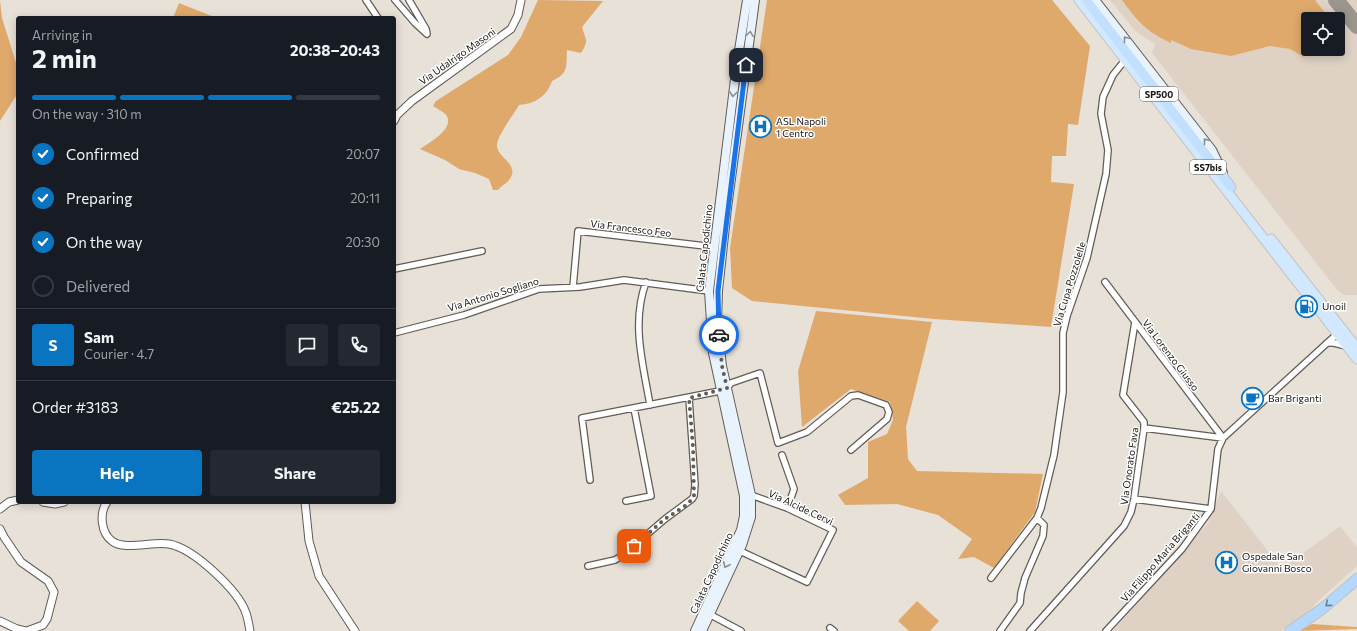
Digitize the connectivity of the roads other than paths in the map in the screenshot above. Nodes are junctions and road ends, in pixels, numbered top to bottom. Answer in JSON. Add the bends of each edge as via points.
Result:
{"nodes":[{"id":1,"x":366,"y":0,"type":"edge"},
{"id":2,"x":395,"y":0,"type":"edge"},
{"id":3,"x":409,"y":0,"type":"edge"},
{"id":4,"x":521,"y":0,"type":"edge"},
{"id":5,"x":747,"y":0,"type":"edge"},
{"id":6,"x":755,"y":0,"type":"edge"},
{"id":7,"x":1079,"y":0,"type":"edge"},
{"id":8,"x":1086,"y":0,"type":"edge"},
{"id":9,"x":1096,"y":0,"type":"edge"},
{"id":10,"x":377,"y":16,"type":"edge"},
{"id":11,"x":1125,"y":60,"type":"junction"},
{"id":12,"x":396,"y":117,"type":"edge"},
{"id":13,"x":1231,"y":187,"type":"junction"},
{"id":14,"x":714,"y":247,"type":"junction"},
{"id":15,"x":482,"y":251,"type":"dead end"},
{"id":16,"x":396,"y":269,"type":"edge"},
{"id":17,"x":646,"y":282,"type":"junction"},
{"id":18,"x":1106,"y":282,"type":"dead end"},
{"id":19,"x":573,"y":287,"type":"junction"},
{"id":20,"x":709,"y":291,"type":"junction"},
{"id":21,"x":718,"y":291,"type":"junction"},
{"id":22,"x":1135,"y":322,"type":"junction"},
{"id":23,"x":396,"y":332,"type":"edge"},
{"id":24,"x":1340,"y":332,"type":"junction"},
{"id":25,"x":1327,"y":344,"type":"junction"},
{"id":26,"x":1346,"y":346,"type":"junction"},
{"id":27,"x":1357,"y":348,"type":"edge"},
{"id":28,"x":1357,"y":359,"type":"edge"},
{"id":29,"x":724,"y":389,"type":"junction"},
{"id":30,"x":689,"y":398,"type":"junction"},
{"id":31,"x":650,"y":405,"type":"junction"},
{"id":32,"x":634,"y":408,"type":"junction"},
{"id":33,"x":1144,"y":428,"type":"junction"},
{"id":34,"x":1223,"y":438,"type":"junction"},
{"id":35,"x":851,"y":450,"type":"dead end"},
{"id":36,"x":782,"y":455,"type":"dead end"},
{"id":37,"x":590,"y":480,"type":"dead end"},
{"id":38,"x":748,"y":495,"type":"junction"},
{"id":39,"x":791,"y":498,"type":"dead end"},
{"id":40,"x":1134,"y":499,"type":"junction"},
{"id":41,"x":16,"y":500,"type":"edge"},
{"id":42,"x":626,"y":501,"type":"dead end"},
{"id":43,"x":106,"y":504,"type":"edge"},
{"id":44,"x":305,"y":504,"type":"edge"},
{"id":45,"x":0,"y":509,"type":"edge"},
{"id":46,"x":1211,"y":509,"type":"junction"},
{"id":47,"x":1037,"y":518,"type":"junction"},
{"id":48,"x":0,"y":529,"type":"edge"},
{"id":49,"x":740,"y":551,"type":"junction"},
{"id":50,"x":588,"y":566,"type":"dead end"},
{"id":51,"x":991,"y":578,"type":"dead end"},
{"id":52,"x":1357,"y":578,"type":"edge"},
{"id":53,"x":707,"y":614,"type":"junction"},
{"id":54,"x":0,"y":621,"type":"edge"},
{"id":55,"x":27,"y":631,"type":"edge"},
{"id":56,"x":250,"y":631,"type":"edge"},
{"id":57,"x":355,"y":631,"type":"edge"},
{"id":58,"x":695,"y":631,"type":"edge"},
{"id":59,"x":702,"y":631,"type":"edge"},
{"id":60,"x":741,"y":631,"type":"edge"},
{"id":61,"x":1000,"y":631,"type":"edge"},
{"id":62,"x":1030,"y":631,"type":"edge"},
{"id":63,"x":1106,"y":631,"type":"edge"},
{"id":64,"x":1290,"y":631,"type":"edge"}],
"edges":[{"from":1,"to":10,"type":"street"},
{"from":2,"to":3,"type":"street","via":[[427,34]]},
{"from":4,"to":12,"type":"street","name":"Via Udalrigo Masoni","via":[[518,15],[511,29],[412,101]]},
{"from":5,"to":14,"type":"main road","name":"Calata Capodichino","one_way":true},
{"from":21,"to":6,"type":"main road","name":"Calata Capodichino","one_way":true},
{"from":7,"to":11,"type":"main road","number":"SS7bis"},
{"from":8,"to":13,"type":"highway","number":"SP500"},
{"from":13,"to":9,"type":"main road","number":"SS7bis","one_way":true,"via":[[1212,150]]},
{"from":11,"to":24,"type":"main road","number":"SS7bis"},
{"from":11,"to":47,"type":"street","name":"Via Cupa Pozzolelle","via":[[1113,75],[1103,97],[1101,114],[1108,150],[1106,174],[1087,258],[1064,328],[1062,400],[1054,455]]},
{"from":13,"to":24,"type":"main road","number":"SS7bis"},
{"from":14,"to":19,"type":"street","name":"Via Francesco Feo","via":[[578,230]]},
{"from":14,"to":20,"type":"main road","name":"Calata Capodichino"},
{"from":15,"to":16,"type":"street"},
{"from":17,"to":19,"type":"street","name":"Via Antonio Sogliano","via":[[624,280]]},
{"from":17,"to":20,"type":"street","name":"Via Antonio Sogliano"},
{"from":17,"to":31,"type":"street","via":[[641,296],[638,330]]},
{"from":18,"to":22,"type":"street","name":"Via Lorenzo Giusso"},
{"from":19,"to":23,"type":"street","name":"Via Antonio Sogliano","via":[[540,289]]},
{"from":20,"to":21,"type":"main road","name":"Via Antonio Sogliano"},
{"from":20,"to":29,"type":"main road","name":"Calata Capodichino","via":[[713,353]]},
{"from":21,"to":29,"type":"main road","name":"Calata Capodichino","via":[[717,322]]},
{"from":22,"to":33,"type":"street","name":"Via Onorato Fava","via":[[1123,395],[1144,422]]},
{"from":22,"to":34,"type":"street","name":"Via Lorenzo Giusso"},
{"from":24,"to":25,"type":"street"},
{"from":24,"to":26,"type":"main road","number":"SS7bis"},
{"from":24,"to":27,"type":"main road","number":"SS7bis"},
{"from":25,"to":26,"type":"street"},
{"from":25,"to":34,"type":"street"},
{"from":26,"to":28,"type":"main road","number":"SS7bis"},
{"from":29,"to":30,"type":"street"},
{"from":29,"to":35,"type":"street","via":[[731,383],[760,373],[778,444],[807,432],[851,396],[858,395],[886,405],[889,412],[887,419]]},
{"from":29,"to":38,"type":"main road","name":"Calata Capodichino"},
{"from":30,"to":31,"type":"street"},
{"from":30,"to":50,"type":"street","via":[[695,485],[692,500],[623,555],[615,560]]},
{"from":31,"to":32,"type":"street"},
{"from":32,"to":37,"type":"street","via":[[582,418]]},
{"from":32,"to":42,"type":"street","via":[[651,496]]},
{"from":33,"to":34,"type":"street"},
{"from":33,"to":40,"type":"street","name":"Via Onorato Fava"},
{"from":34,"to":46,"type":"street","name":"Via Filippo Maria Briganti","via":[[1218,449]]},
{"from":36,"to":39,"type":"street","via":[[794,489]]},
{"from":38,"to":49,"type":"main road","name":"Calata Capodichino","via":[[751,517]]},
{"from":38,"to":49,"type":"street","name":"Via Alcide Cervi","via":[[787,508],[834,530],[807,582]]},
{"from":38,"to":53,"type":"main road","name":"Calata Capodichino","one_way":true,"via":[[741,530]]},
{"from":40,"to":46,"type":"street"},
{"from":40,"to":62,"type":"street","name":"Via Onorato Fava","via":[[1124,526]]},
{"from":41,"to":45,"type":"street"},
{"from":43,"to":56,"type":"street","via":[[102,521],[104,532],[112,541],[124,545],[169,544],[193,553],[236,596],[246,613]]},
{"from":44,"to":57,"type":"street","via":[[309,541],[319,576]]},
{"from":46,"to":63,"type":"street","name":"Via Filippo Maria Briganti","via":[[1182,549]]},
{"from":47,"to":51,"type":"street","name":"Via Cupa Pozzolelle"},
{"from":47,"to":61,"type":"street","via":[[1044,525],[1043,536],[1025,578],[1020,604]]},
{"from":48,"to":55,"type":"street","via":[[21,562],[48,581],[54,592],[43,625]]},
{"from":49,"to":53,"type":"main road","name":"Calata Capodichino"},
{"from":52,"to":64,"type":"highway","one_way":true,"via":[[1322,609]]},
{"from":53,"to":58,"type":"main road","name":"Calata Capodichino"},
{"from":53,"to":59,"type":"main road","name":"Calata Capodichino"},
{"from":53,"to":60,"type":"street"},
{"from":54,"to":55,"type":"street","via":[[17,630]]}]}
